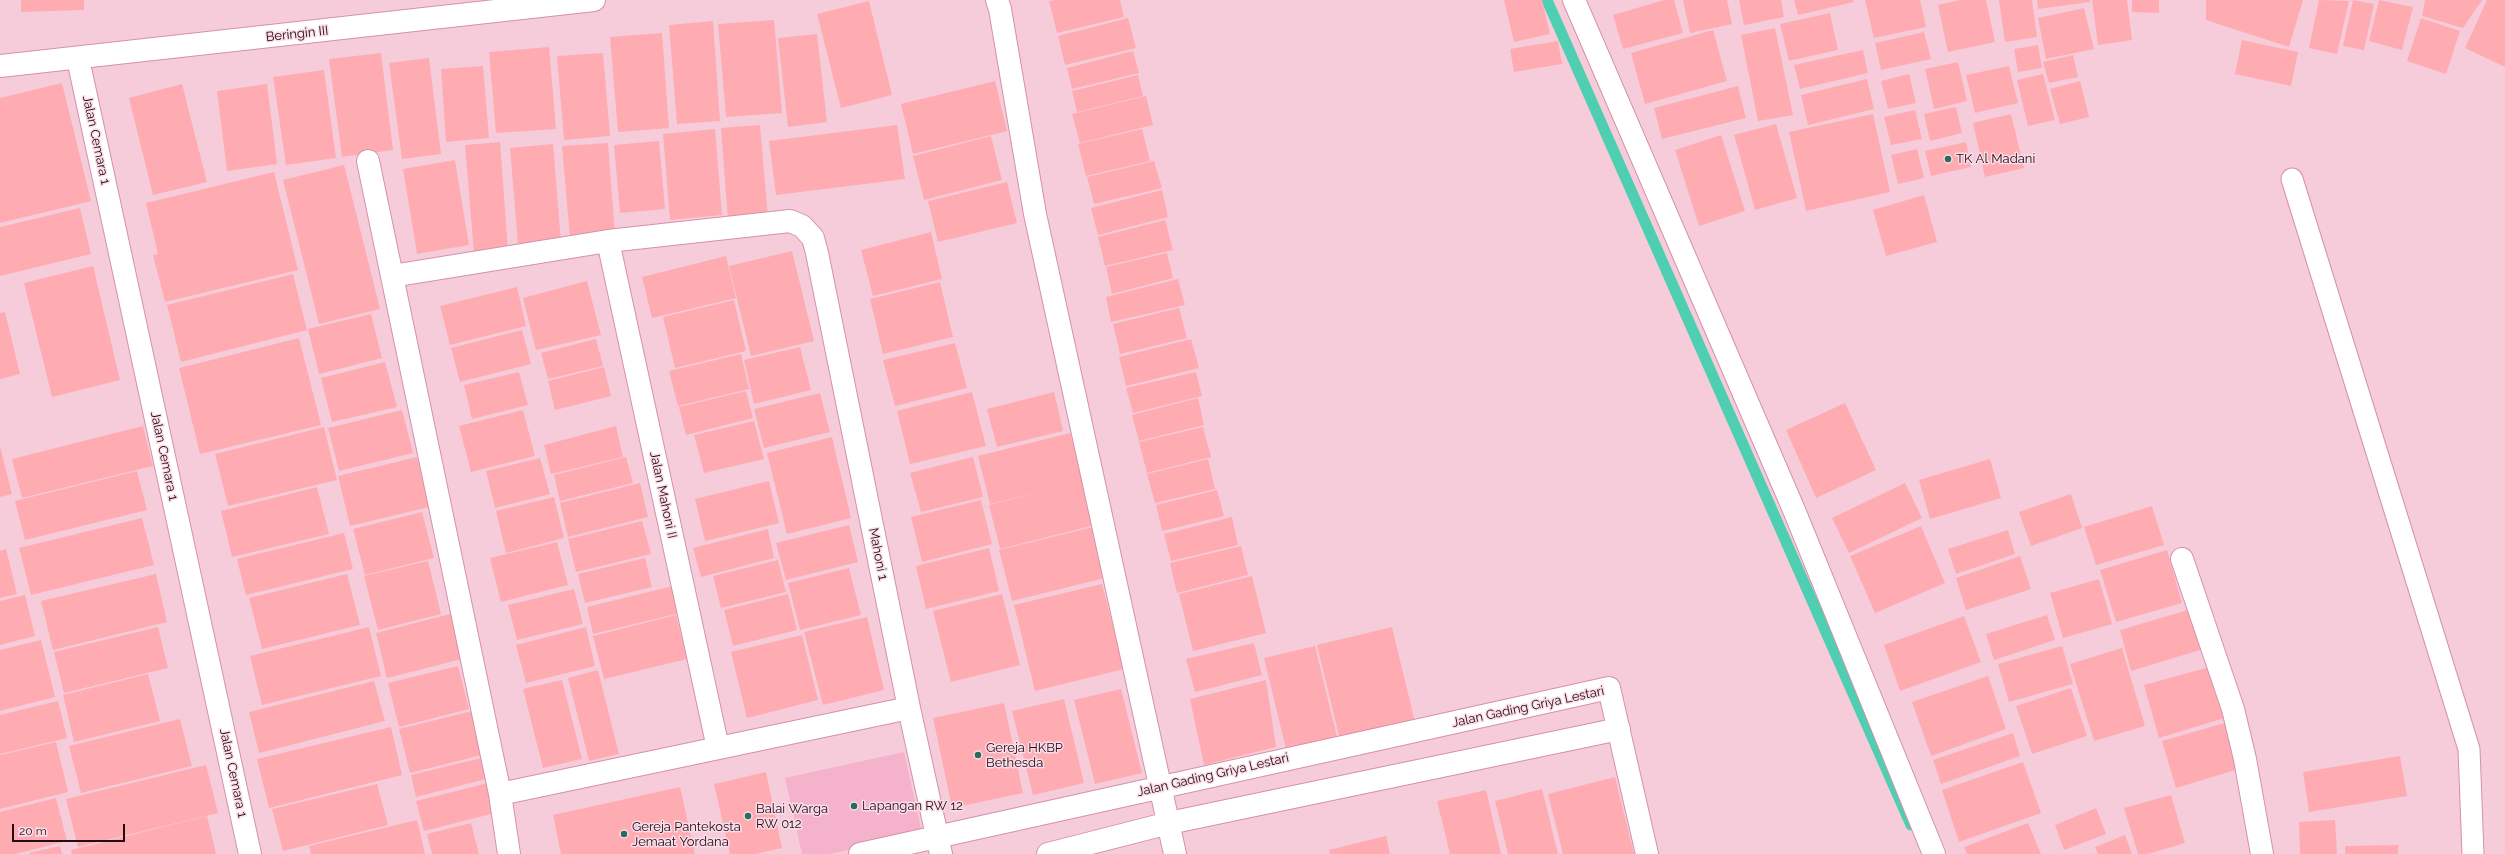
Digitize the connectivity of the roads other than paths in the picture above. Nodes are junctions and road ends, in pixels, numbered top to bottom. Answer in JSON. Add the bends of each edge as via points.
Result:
{"nodes":[{"id":1,"x":594,"y":0,"type":"edge"},
{"id":2,"x":996,"y":0,"type":"edge"},
{"id":3,"x":1574,"y":0,"type":"edge"},
{"id":4,"x":78,"y":59,"type":"junction"},
{"id":5,"x":0,"y":66,"type":"edge"},
{"id":6,"x":368,"y":161,"type":"dead end"},
{"id":7,"x":2292,"y":179,"type":"dead end"},
{"id":8,"x":608,"y":241,"type":"junction"},
{"id":9,"x":392,"y":276,"type":"junction"},
{"id":10,"x":2182,"y":559,"type":"dead end"},
{"id":11,"x":909,"y":708,"type":"junction"},
{"id":12,"x":1619,"y":729,"type":"junction"},
{"id":13,"x":718,"y":748,"type":"junction"},
{"id":14,"x":1162,"y":786,"type":"junction"},
{"id":15,"x":500,"y":794,"type":"junction"},
{"id":16,"x":1169,"y":823,"type":"junction"},
{"id":17,"x":939,"y":846,"type":"edge"},
{"id":18,"x":250,"y":854,"type":"edge"},
{"id":19,"x":509,"y":854,"type":"edge"},
{"id":20,"x":860,"y":854,"type":"edge"},
{"id":21,"x":1048,"y":854,"type":"edge"},
{"id":22,"x":1176,"y":854,"type":"edge"},
{"id":23,"x":1647,"y":854,"type":"edge"},
{"id":24,"x":1934,"y":854,"type":"edge"},
{"id":25,"x":2262,"y":854,"type":"edge"},
{"id":26,"x":2473,"y":854,"type":"edge"}],
"edges":[{"from":1,"to":4,"type":"street","name":"Beringin III"},
{"from":2,"to":14,"type":"street","via":[[1000,9],[1035,214]]},
{"from":3,"to":24,"type":"street","via":[[1794,510]]},
{"from":4,"to":5,"type":"street","name":"Beringin III"},
{"from":4,"to":18,"type":"street","name":"Jalan Cemara 1"},
{"from":6,"to":9,"type":"street"},
{"from":7,"to":26,"type":"lane","via":[[2469,749]]},
{"from":8,"to":9,"type":"street","name":"Mahoni 1"},
{"from":8,"to":11,"type":"street","name":"Mahoni 1","via":[[790,221],[802,226],[813,238]]},
{"from":8,"to":13,"type":"street","name":"Jalan Mahoni II"},
{"from":9,"to":15,"type":"street"},
{"from":10,"to":25,"type":"street","via":[[2233,709],[2246,759]]},
{"from":11,"to":13,"type":"street"},
{"from":11,"to":17,"type":"street","name":"Mahoni 1"},
{"from":12,"to":14,"type":"street","name":"Jalan Gading Griya Lestari","via":[[1610,688]]},
{"from":12,"to":16,"type":"street"},
{"from":12,"to":23,"type":"street"},
{"from":13,"to":15,"type":"street"},
{"from":14,"to":16,"type":"street"},
{"from":14,"to":17,"type":"street","name":"Jalan Gading Griya Lestari"},
{"from":15,"to":19,"type":"street"},
{"from":16,"to":21,"type":"street"},
{"from":16,"to":22,"type":"street"},
{"from":17,"to":20,"type":"street","name":"Jalan Gading Griya Lestari"}]}
